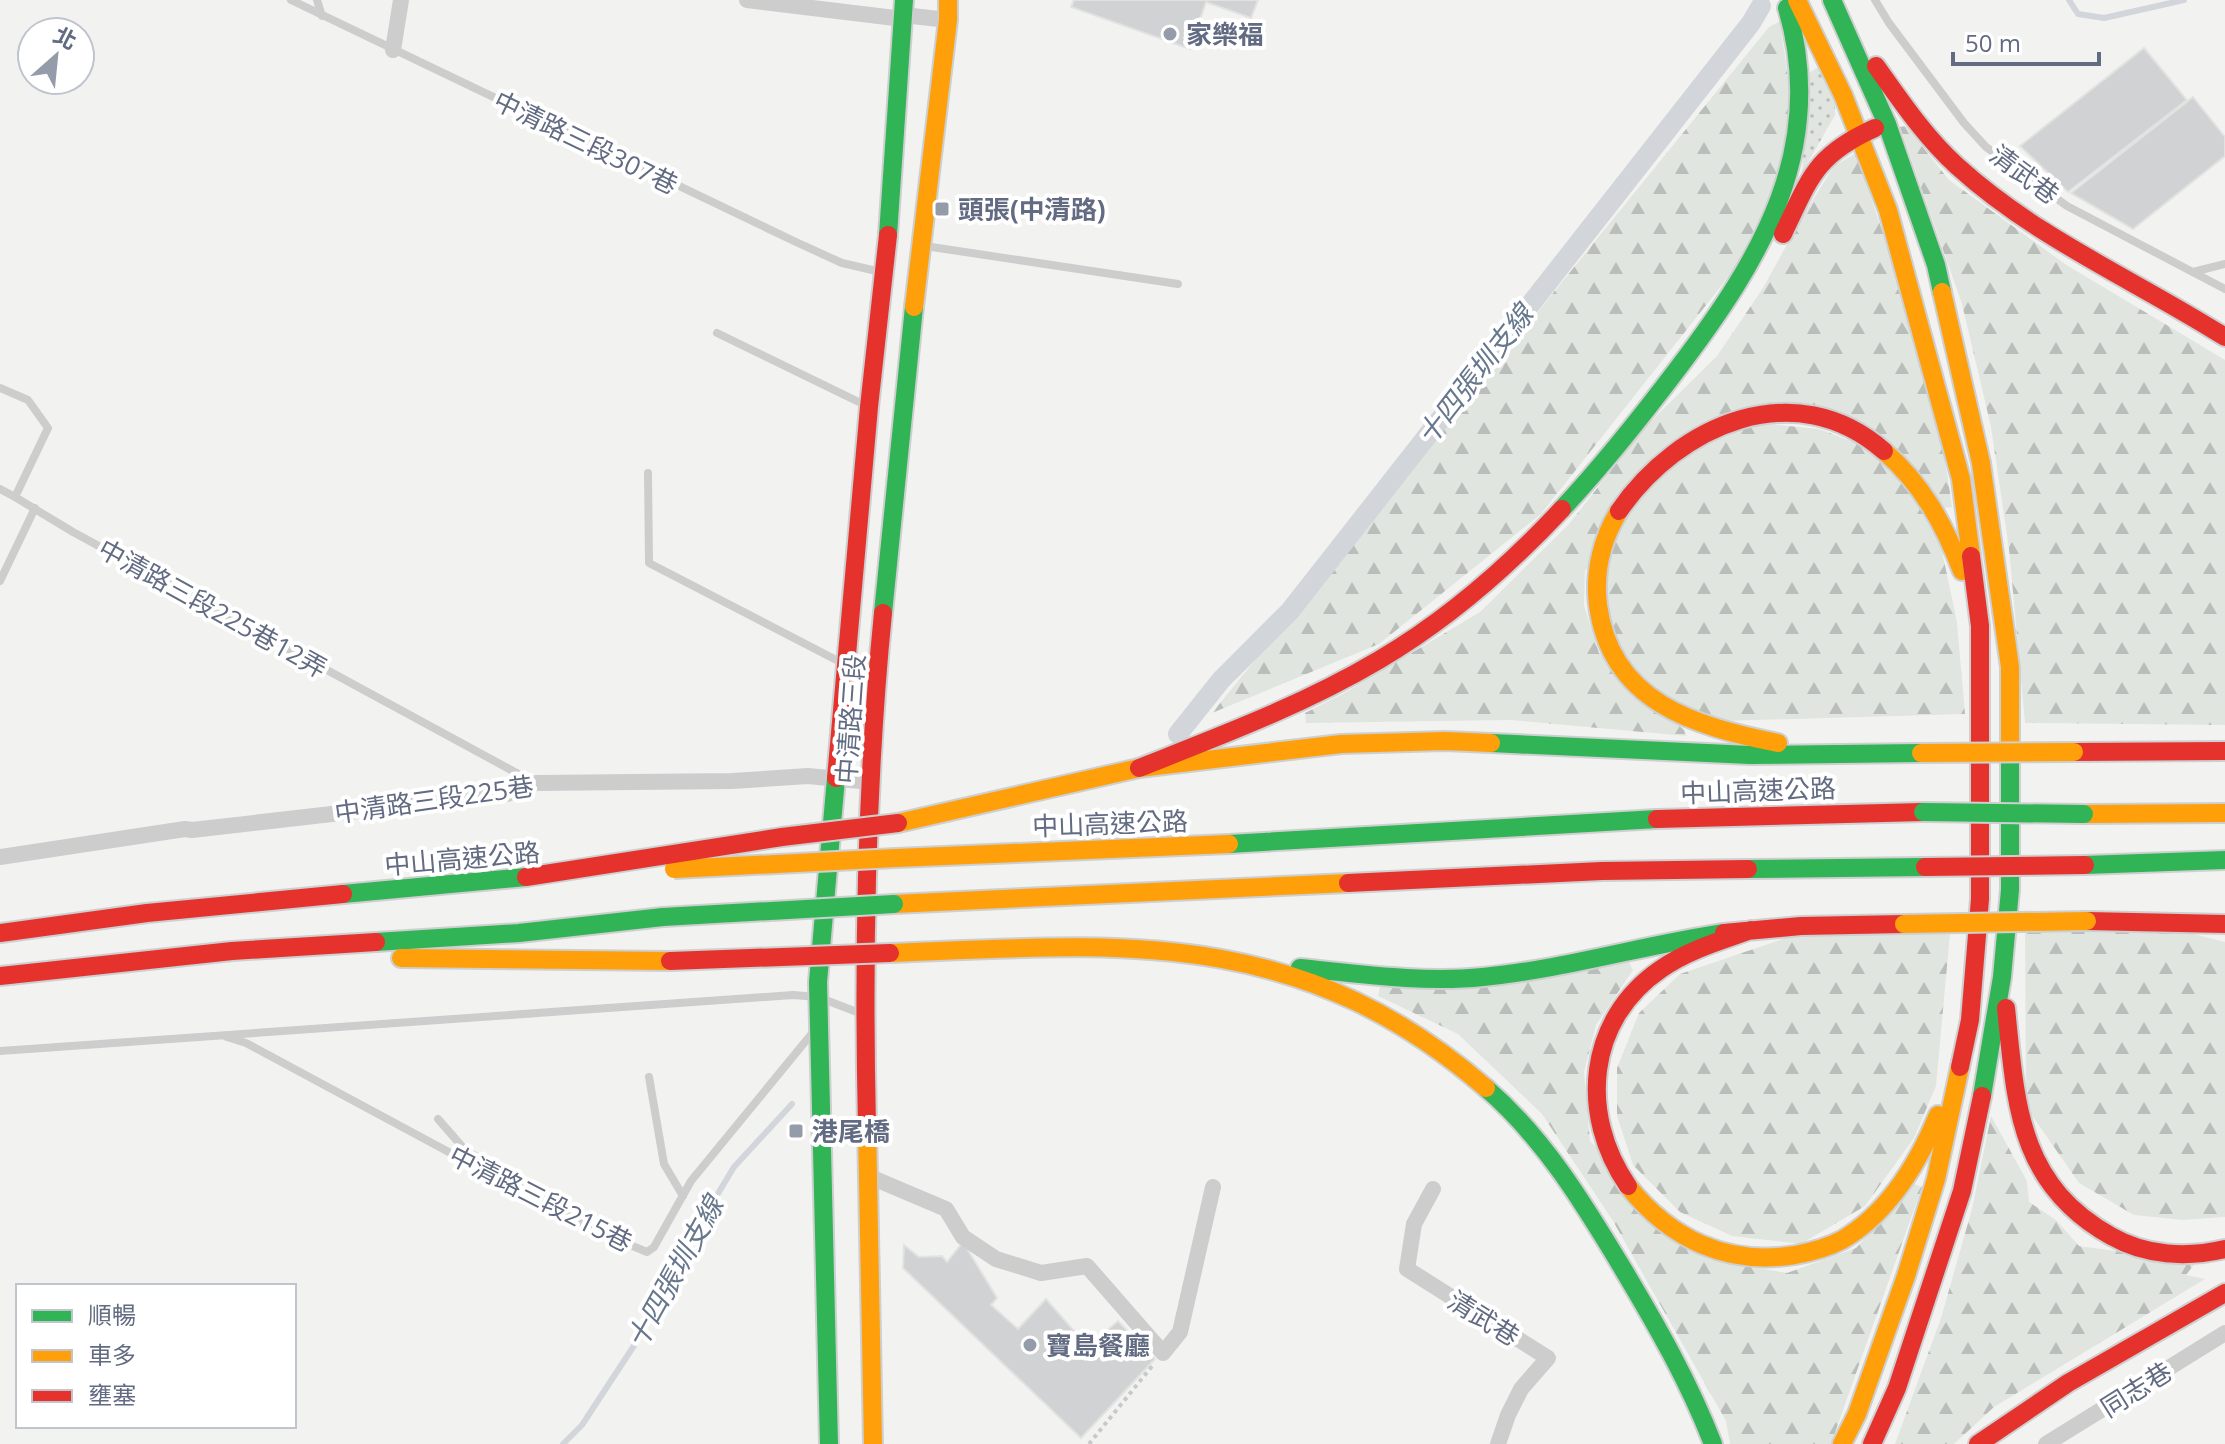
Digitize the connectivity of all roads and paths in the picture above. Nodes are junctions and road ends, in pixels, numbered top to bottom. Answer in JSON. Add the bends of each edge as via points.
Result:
{"nodes":[{"id":1,"x":291,"y":0,"type":"edge"},
{"id":2,"x":317,"y":0,"type":"edge"},
{"id":3,"x":401,"y":0,"type":"edge"},
{"id":4,"x":747,"y":0,"type":"edge"},
{"id":5,"x":948,"y":0,"type":"edge"},
{"id":6,"x":1785,"y":0,"type":"edge"},
{"id":7,"x":1797,"y":0,"type":"edge"},
{"id":8,"x":1832,"y":0,"type":"edge"},
{"id":9,"x":1875,"y":0,"type":"edge"},
{"id":10,"x":904,"y":7,"type":"edge"},
{"id":11,"x":323,"y":16,"type":"junction"},
{"id":12,"x":948,"y":20,"type":"junction"},
{"id":13,"x":1845,"y":25,"type":"junction"},
{"id":14,"x":393,"y":50,"type":"junction"},
{"id":15,"x":1887,"y":124,"type":"junction"},
{"id":16,"x":1860,"y":135,"type":"junction"},
{"id":17,"x":920,"y":245,"type":"junction"},
{"id":18,"x":2225,"y":264,"type":"edge"},
{"id":19,"x":2193,"y":272,"type":"junction"},
{"id":20,"x":886,"y":273,"type":"junction"},
{"id":21,"x":1178,"y":284,"type":"dead end"},
{"id":22,"x":2225,"y":289,"type":"edge"},
{"id":23,"x":717,"y":333,"type":"dead end"},
{"id":24,"x":2225,"y":337,"type":"edge"},
{"id":25,"x":0,"y":388,"type":"edge"},
{"id":26,"x":869,"y":407,"type":"junction"},
{"id":27,"x":1646,"y":410,"type":"junction"},
{"id":28,"x":648,"y":473,"type":"dead end"},
{"id":29,"x":0,"y":489,"type":"edge"},
{"id":30,"x":15,"y":497,"type":"junction"},
{"id":31,"x":35,"y":508,"type":"junction"},
{"id":32,"x":0,"y":581,"type":"edge"},
{"id":33,"x":1980,"y":626,"type":"junction"},
{"id":34,"x":848,"y":667,"type":"junction"},
{"id":35,"x":2225,"y":751,"type":"edge"},
{"id":36,"x":1830,"y":753,"type":"junction"},
{"id":37,"x":1139,"y":768,"type":"junction"},
{"id":38,"x":837,"y":778,"type":"junction"},
{"id":39,"x":871,"y":782,"type":"junction"},
{"id":40,"x":536,"y":783,"type":"junction"},
{"id":41,"x":2225,"y":813,"type":"edge"},
{"id":42,"x":0,"y":857,"type":"edge"},
{"id":43,"x":2225,"y":860,"type":"edge"},
{"id":44,"x":526,"y":877,"type":"junction"},
{"id":45,"x":2162,"y":922,"type":"junction"},
{"id":46,"x":2225,"y":924,"type":"edge"},
{"id":47,"x":1751,"y":930,"type":"junction"},
{"id":48,"x":0,"y":933,"type":"edge"},
{"id":49,"x":2225,"y":940,"type":"edge"},
{"id":50,"x":232,"y":951,"type":"junction"},
{"id":51,"x":1239,"y":962,"type":"junction"},
{"id":52,"x":0,"y":976,"type":"edge"},
{"id":53,"x":2002,"y":977,"type":"junction"},
{"id":54,"x":818,"y":997,"type":"junction"},
{"id":55,"x":865,"y":1015,"type":"junction"},
{"id":56,"x":1970,"y":1020,"type":"junction"},
{"id":57,"x":820,"y":1024,"type":"junction"},
{"id":58,"x":222,"y":1036,"type":"junction"},
{"id":59,"x":0,"y":1051,"type":"edge"},
{"id":60,"x":649,"y":1077,"type":"dead end"},
{"id":61,"x":438,"y":1119,"type":"dead end"},
{"id":62,"x":868,"y":1176,"type":"junction"},
{"id":63,"x":1213,"y":1187,"type":"dead end"},
{"id":64,"x":1433,"y":1189,"type":"dead end"},
{"id":65,"x":683,"y":1196,"type":"junction"},
{"id":66,"x":563,"y":1212,"type":"junction"},
{"id":67,"x":2225,"y":1249,"type":"edge"},
{"id":68,"x":2225,"y":1293,"type":"edge"},
{"id":69,"x":2225,"y":1333,"type":"edge"},
{"id":70,"x":1163,"y":1353,"type":"junction"},
{"id":71,"x":829,"y":1444,"type":"edge"},
{"id":72,"x":873,"y":1444,"type":"edge"},
{"id":73,"x":1089,"y":1444,"type":"edge"},
{"id":74,"x":1498,"y":1444,"type":"edge"},
{"id":75,"x":1713,"y":1444,"type":"edge"},
{"id":76,"x":1842,"y":1444,"type":"edge"},
{"id":77,"x":1872,"y":1444,"type":"edge"},
{"id":78,"x":1978,"y":1444,"type":"edge"},
{"id":79,"x":2046,"y":1444,"type":"edge"}],
"edges":[{"from":1,"to":11,"type":"lane","name":"中清路三段307巷"},
{"from":2,"to":11,"type":"lane"},
{"from":3,"to":14,"type":"street"},
{"from":4,"to":10,"type":"street","via":[[895,18]]},
{"from":5,"to":12,"type":"main road","name":"中清路三段"},
{"from":6,"to":27,"type":"main road","via":[[1799,52],[1800,116],[1778,205],[1727,301]]},
{"from":7,"to":16,"type":"main road"},
{"from":8,"to":13,"type":"main road"},
{"from":9,"to":19,"type":"lane","name":"清武巷","via":[[1986,147],[2067,206]]},
{"from":10,"to":12,"type":"street"},
{"from":10,"to":20,"type":"main road","name":"中清路三段"},
{"from":11,"to":14,"type":"lane","name":"中清路三段307巷"},
{"from":12,"to":17,"type":"main road","name":"中清路三段"},
{"from":13,"to":15,"type":"main road"},
{"from":13,"to":24,"type":"main road","via":[[1912,116],[1992,196]]},
{"from":14,"to":20,"type":"lane","name":"中清路三段307巷","via":[[842,263]]},
{"from":15,"to":16,"type":"main road"},
{"from":15,"to":53,"type":"main road","via":[[1936,265],[1964,380],[2010,667],[2010,890]]},
{"from":16,"to":27,"type":"main road","via":[[1827,156],[1744,304]]},
{"from":16,"to":33,"type":"main road","via":[[1888,210],[1961,479]]},
{"from":17,"to":21,"type":"lane"},
{"from":17,"to":39,"type":"main road","name":"中清路三段"},
{"from":18,"to":19,"type":"lane"},
{"from":19,"to":22,"type":"lane","name":"清武巷"},
{"from":20,"to":26,"type":"main road","name":"中清路三段"},
{"from":23,"to":26,"type":"lane"},
{"from":25,"to":30,"type":"lane","via":[[28,400],[48,428]]},
{"from":26,"to":34,"type":"main road","name":"中清路三段"},
{"from":27,"to":37,"type":"main road","via":[[1536,540],[1412,639],[1271,715]]},
{"from":28,"to":34,"type":"lane","via":[[649,563]]},
{"from":29,"to":30,"type":"lane","name":"中清路三段225巷12弄"},
{"from":30,"to":31,"type":"lane","name":"中清路三段225巷12弄"},
{"from":31,"to":32,"type":"lane"},
{"from":31,"to":40,"type":"lane","name":"中清路三段225巷12弄"},
{"from":33,"to":36,"type":"main road","via":[[1956,550],[1928,495],[1876,441],[1844,423],[1782,412],[1747,416],[1690,441],[1653,470],[1612,522],[1597,559],[1595,595],[1604,637],[1626,676],[1647,696],[1720,731]]},
{"from":33,"to":56,"type":"main road","via":[[1980,899]]},
{"from":34,"to":38,"type":"main road","name":"中清路三段"},
{"from":35,"to":36,"type":"main road","bridge":true},
{"from":36,"to":37,"type":"main road","via":[[1659,753],[1445,741],[1341,744]]},
{"from":37,"to":44,"type":"main road","bridge":true,"via":[[898,823]]},
{"from":38,"to":39,"type":"street","name":"中清路三段225巷"},
{"from":38,"to":40,"type":"street","name":"中清路三段225巷"},
{"from":38,"to":54,"type":"main road","name":"中清路三段"},
{"from":39,"to":55,"type":"main road","name":"中清路三段"},
{"from":40,"to":42,"type":"street","name":"中清路三段225巷","via":[[507,794],[185,829]]},
{"from":41,"to":44,"type":"main road","name":"中山高速公路","bridge":true,"via":[[1923,812],[1639,820]]},
{"from":43,"to":50,"type":"main road","bridge":true,"via":[[1602,871],[663,917],[519,933]]},
{"from":44,"to":48,"type":"main road","name":"中山高速公路","via":[[147,913]]},
{"from":45,"to":46,"type":"main road"},
{"from":45,"to":47,"type":"main road","bridge":true},
{"from":45,"to":49,"type":"main road"},
{"from":47,"to":51,"type":"main road","via":[[1528,973],[1451,979]]},
{"from":47,"to":56,"type":"main road","via":[[1695,949],[1651,976],[1618,1014],[1596,1078],[1603,1144],[1619,1173],[1672,1230],[1711,1251],[1751,1260],[1786,1258],[1847,1237],[1877,1214],[1931,1134]]},
{"from":50,"to":51,"type":"main road","bridge":true,"via":[[345,960],[670,961],[1088,947],[1171,950]]},
{"from":50,"to":52,"type":"main road"},
{"from":51,"to":75,"type":"main road","via":[[1312,982],[1353,1000],[1407,1028],[1484,1084],[1575,1189],[1674,1357]]},
{"from":53,"to":67,"type":"main road","via":[[2016,1101],[2030,1150],[2067,1208],[2096,1230],[2156,1253],[2192,1255]]},
{"from":53,"to":77,"type":"main road","via":[[1962,1191],[1897,1388]]},
{"from":54,"to":55,"type":"lane"},
{"from":54,"to":57,"type":"main road","name":"中清路三段"},
{"from":54,"to":58,"type":"lane"},
{"from":55,"to":62,"type":"main road","name":"中清路三段"},
{"from":56,"to":76,"type":"main road","via":[[1936,1179],[1867,1386]]},
{"from":57,"to":65,"type":"lane","name":"中清路三段215巷"},
{"from":57,"to":71,"type":"main road","name":"中清路三段"},
{"from":58,"to":59,"type":"lane"},
{"from":58,"to":66,"type":"lane","name":"中清路三段215巷","via":[[246,1043]]},
{"from":60,"to":65,"type":"lane","via":[[664,1164]]},
{"from":61,"to":66,"type":"lane","via":[[466,1151],[564,1202]]},
{"from":62,"to":70,"type":"street","via":[[946,1209],[963,1237],[996,1259],[1041,1273],[1087,1266]]},
{"from":62,"to":72,"type":"main road","name":"中清路三段"},
{"from":63,"to":70,"type":"street","via":[[1180,1332]]},
{"from":64,"to":74,"type":"street","name":"清武巷","via":[[1414,1224],[1407,1269],[1548,1358],[1521,1389]]},
{"from":65,"to":66,"type":"lane","name":"中清路三段215巷","via":[[647,1252]]},
{"from":68,"to":78,"type":"main road","via":[[2013,1416]]},
{"from":69,"to":79,"type":"street","name":"同志巷"},
{"from":70,"to":73,"type":"path"}]}
